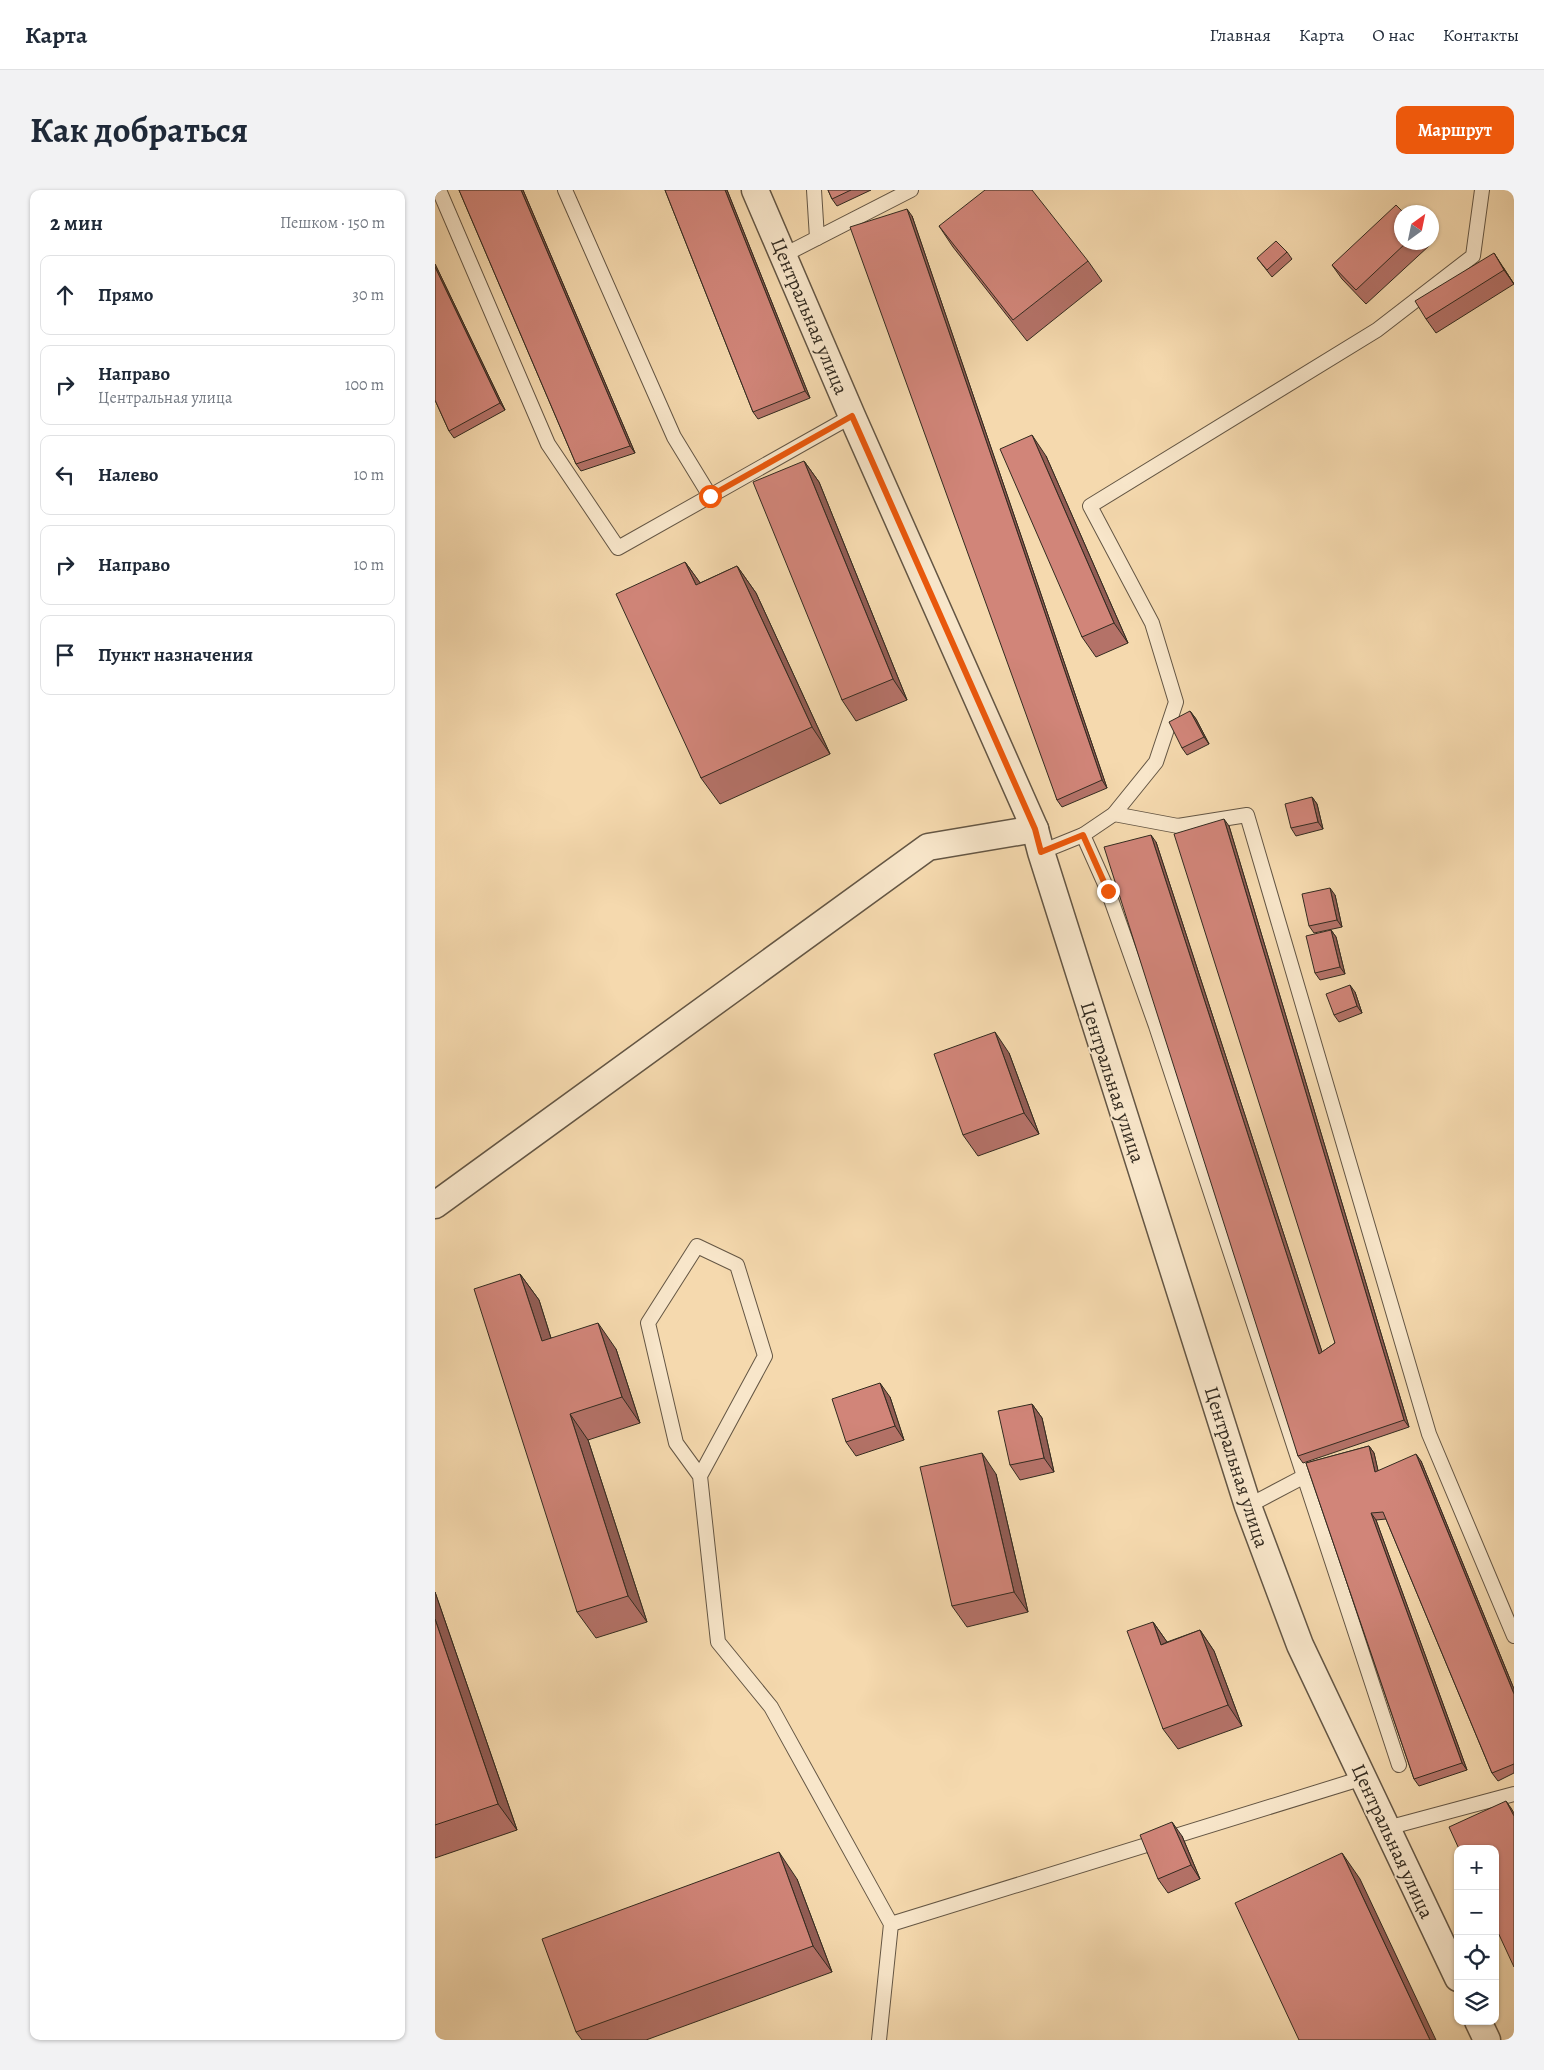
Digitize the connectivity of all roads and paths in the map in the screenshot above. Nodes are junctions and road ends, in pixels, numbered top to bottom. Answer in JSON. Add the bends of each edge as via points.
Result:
{"nodes":[{"id":1,"x":439,"y":190,"type":"edge"},
{"id":2,"x":565,"y":190,"type":"edge"},
{"id":3,"x":755,"y":190,"type":"edge"},
{"id":4,"x":814,"y":190,"type":"edge"},
{"id":5,"x":911,"y":190,"type":"edge"},
{"id":6,"x":1482,"y":190,"type":"edge"},
{"id":7,"x":817,"y":238,"type":"junction"},
{"id":8,"x":784,"y":255,"type":"junction"},
{"id":9,"x":852,"y":416,"type":"junction"},
{"id":10,"x":710,"y":496,"type":"junction"},
{"id":11,"x":1114,"y":814,"type":"junction"},
{"id":12,"x":1083,"y":835,"type":"junction"},
{"id":13,"x":1038,"y":840,"type":"junction"},
{"id":14,"x":435,"y":1205,"type":"edge"},
{"id":15,"x":700,"y":1476,"type":"junction"},
{"id":16,"x":1303,"y":1478,"type":"junction"},
{"id":17,"x":1248,"y":1506,"type":"junction"},
{"id":18,"x":1514,"y":1636,"type":"edge"},
{"id":19,"x":1399,"y":1765,"type":"dead end"},
{"id":20,"x":1363,"y":1778,"type":"junction"},
{"id":21,"x":1514,"y":1794,"type":"edge"},
{"id":22,"x":1387,"y":1828,"type":"junction"},
{"id":23,"x":891,"y":1924,"type":"junction"},
{"id":24,"x":1454,"y":1970,"type":"edge"},
{"id":25,"x":1480,"y":2025,"type":"edge"},
{"id":26,"x":879,"y":2040,"type":"edge"},
{"id":27,"x":1487,"y":2040,"type":"edge"}],
"edges":[{"from":1,"to":10,"type":"lane","via":[[548,444],[618,548]]},
{"from":2,"to":10,"type":"lane","via":[[674,437]]},
{"from":3,"to":8,"type":"street","name":"Центральная улица"},
{"from":4,"to":7,"type":"lane"},
{"from":5,"to":7,"type":"lane"},
{"from":6,"to":11,"type":"lane","via":[[1473,256],[1377,330],[1089,506],[1152,624],[1176,702],[1157,762]]},
{"from":7,"to":8,"type":"lane"},
{"from":8,"to":9,"type":"street","name":"Центральная улица"},
{"from":9,"to":10,"type":"lane"},
{"from":9,"to":13,"type":"street","name":"Центральная улица"},
{"from":11,"to":12,"type":"lane"},
{"from":11,"to":18,"type":"lane","via":[[1178,826],[1247,815],[1429,1434]]},
{"from":12,"to":13,"type":"lane"},
{"from":12,"to":16,"type":"lane","via":[[1108,891],[1155,1026]]},
{"from":13,"to":14,"type":"street","via":[[928,848]]},
{"from":13,"to":17,"type":"street","name":"Центральная улица"},
{"from":15,"to":15,"type":"lane","via":[[765,1356],[737,1265],[697,1246],[648,1323],[677,1443]]},
{"from":15,"to":23,"type":"lane","via":[[718,1642],[771,1706]]},
{"from":16,"to":17,"type":"lane"},
{"from":16,"to":19,"type":"lane"},
{"from":17,"to":20,"type":"street","name":"Центральная улица","via":[[1300,1645]]},
{"from":20,"to":22,"type":"street","name":"Центральная улица"},
{"from":20,"to":23,"type":"lane"},
{"from":21,"to":22,"type":"lane"},
{"from":22,"to":24,"type":"street","name":"Центральная улица"},
{"from":23,"to":26,"type":"lane"},
{"from":25,"to":27,"type":"street"}]}
